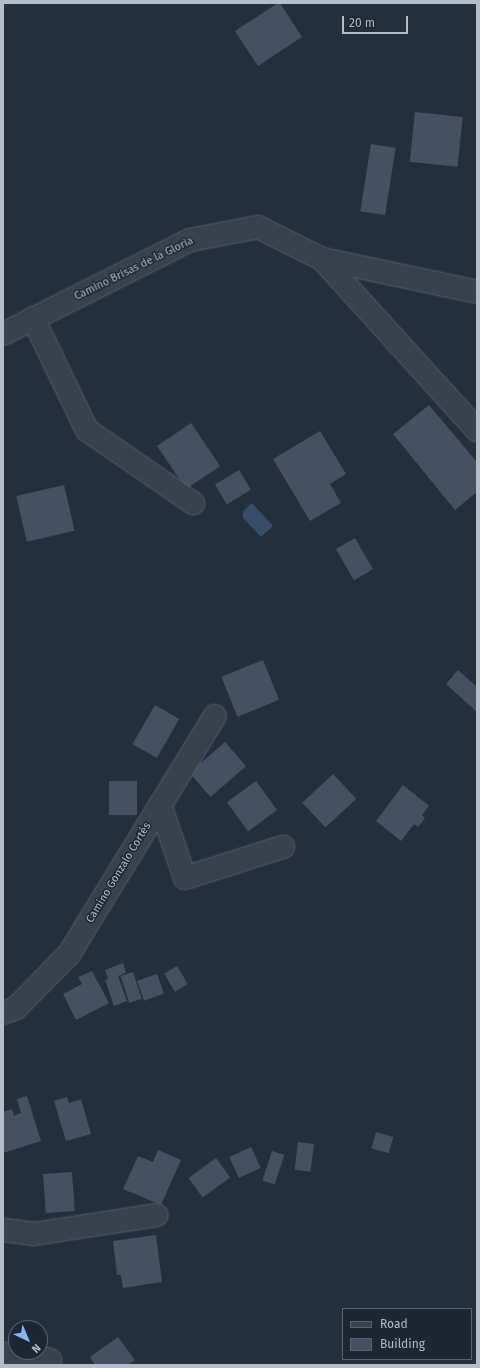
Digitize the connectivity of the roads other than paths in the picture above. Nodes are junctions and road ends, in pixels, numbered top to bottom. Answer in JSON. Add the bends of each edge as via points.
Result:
{"nodes":[{"id":1,"x":322,"y":259,"type":"junction"},
{"id":2,"x":477,"y":292,"type":"edge"},
{"id":3,"x":33,"y":318,"type":"junction"},
{"id":4,"x":3,"y":334,"type":"edge"},
{"id":5,"x":477,"y":430,"type":"edge"},
{"id":6,"x":193,"y":503,"type":"dead end"},
{"id":7,"x":214,"y":716,"type":"dead end"},
{"id":8,"x":160,"y":805,"type":"junction"},
{"id":9,"x":283,"y":847,"type":"dead end"},
{"id":10,"x":3,"y":1013,"type":"edge"},
{"id":11,"x":158,"y":1216,"type":"dead end"},
{"id":12,"x":3,"y":1230,"type":"edge"},
{"id":13,"x":3,"y":1354,"type":"edge"},
{"id":14,"x":50,"y":1360,"type":"dead end"}],
"edges":[{"from":1,"to":2,"type":"street","name":"Camino Brisas de la Gloria"},
{"from":1,"to":3,"type":"street","name":"Camino Brisas de la Gloria","via":[[258,227],[190,240]]},
{"from":1,"to":5,"type":"street"},
{"from":3,"to":4,"type":"street","name":"Camino Brisas de la Gloria"},
{"from":3,"to":6,"type":"street","via":[[87,430]]},
{"from":7,"to":8,"type":"street","name":"Camino Gonzalo Cortés"},
{"from":8,"to":9,"type":"street","via":[[185,878]]},
{"from":8,"to":10,"type":"street","name":"Camino Gonzalo Cortés","via":[[69,954],[16,1008]]},
{"from":11,"to":12,"type":"street","via":[[34,1234]]},
{"from":13,"to":14,"type":"street","via":[[33,1355]]}]}
